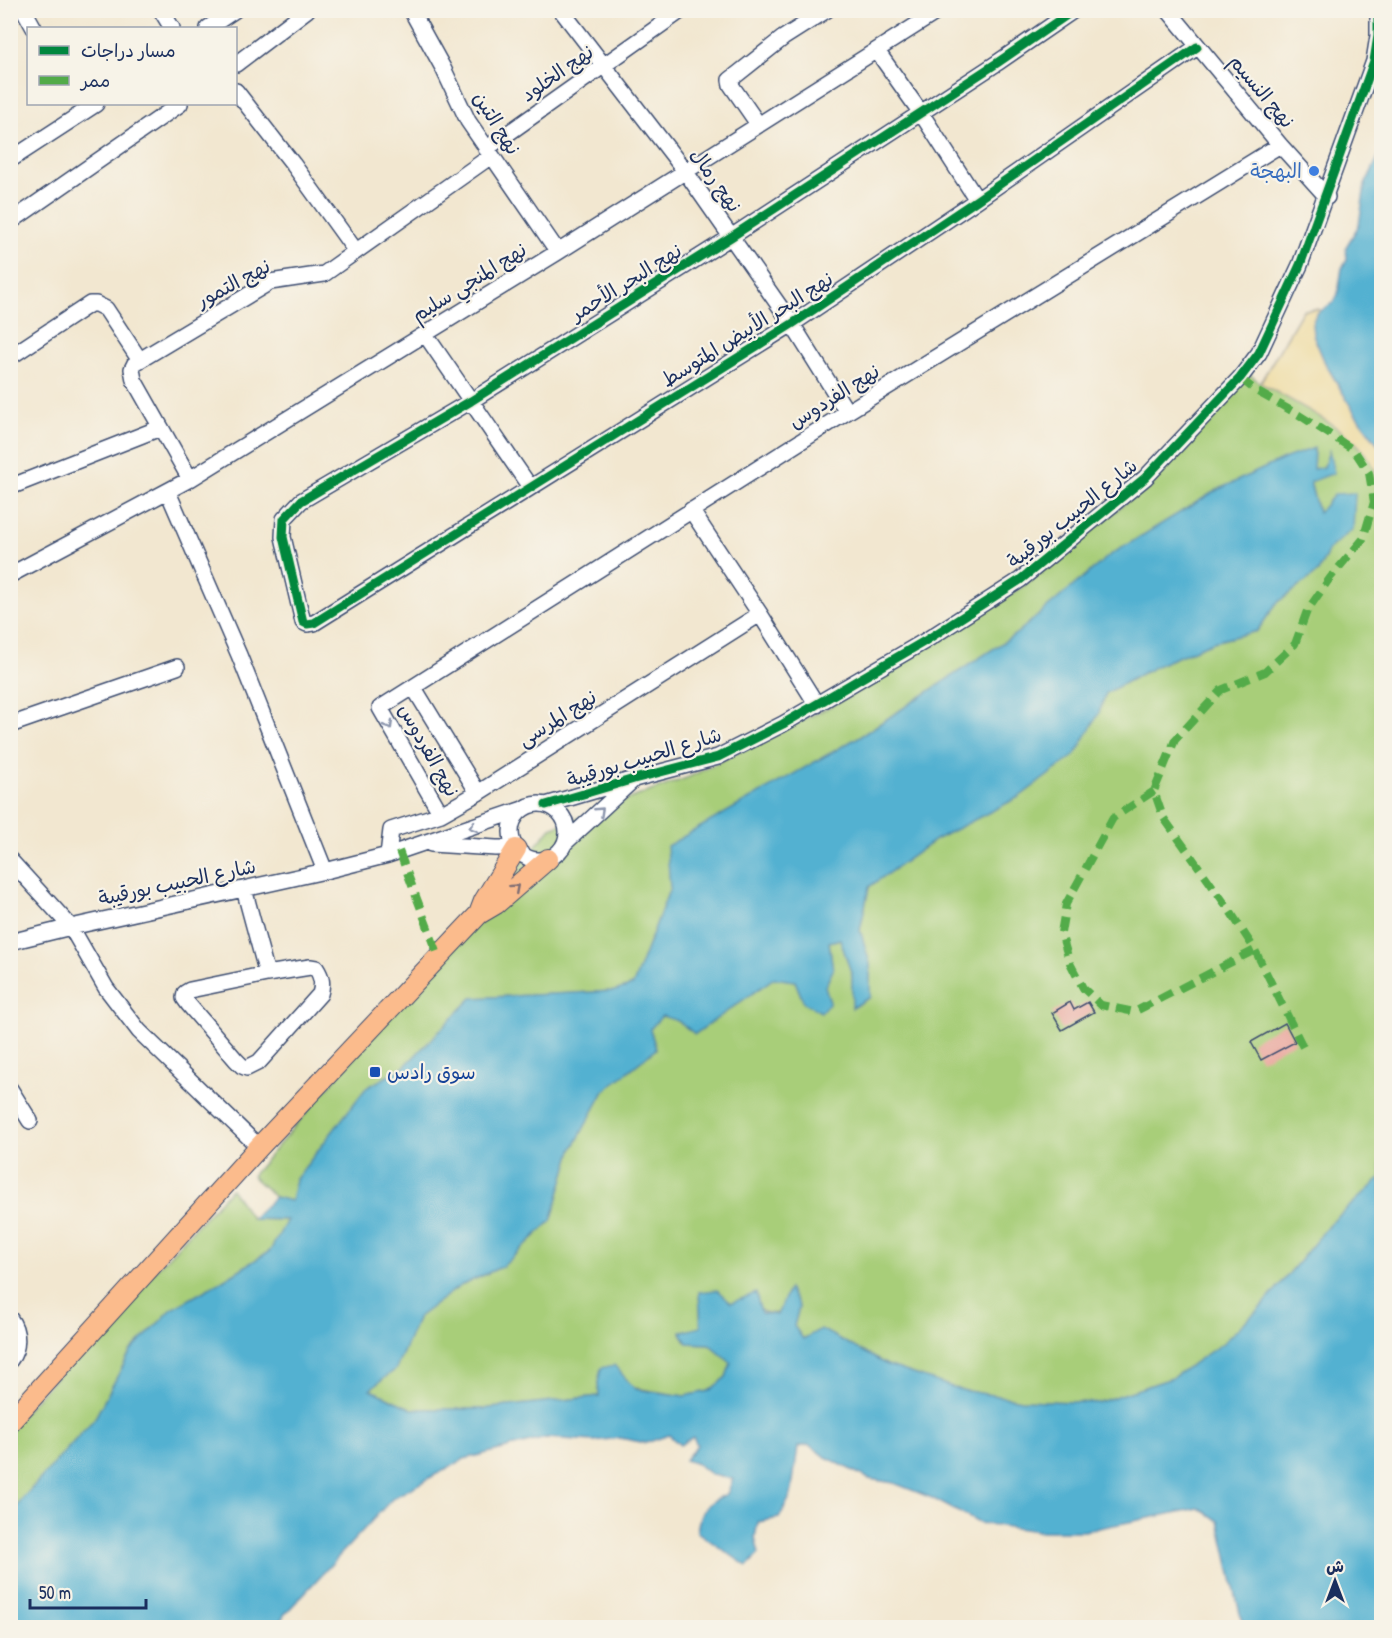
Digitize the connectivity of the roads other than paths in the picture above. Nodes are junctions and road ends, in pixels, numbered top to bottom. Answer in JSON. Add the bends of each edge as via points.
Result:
{"nodes":[{"id":1,"x":24,"y":10,"type":"edge"},
{"id":2,"x":161,"y":10,"type":"edge"},
{"id":3,"x":235,"y":10,"type":"edge"},
{"id":4,"x":307,"y":10,"type":"edge"},
{"id":5,"x":411,"y":10,"type":"edge"},
{"id":6,"x":561,"y":10,"type":"edge"},
{"id":7,"x":682,"y":10,"type":"edge"},
{"id":8,"x":827,"y":10,"type":"edge"},
{"id":9,"x":940,"y":10,"type":"edge"},
{"id":10,"x":1074,"y":10,"type":"edge"},
{"id":11,"x":1168,"y":10,"type":"edge"},
{"id":12,"x":1378,"y":10,"type":"edge"},
{"id":13,"x":33,"y":27,"type":"edge"},
{"id":14,"x":171,"y":27,"type":"edge"},
{"id":15,"x":210,"y":27,"type":"edge"},
{"id":16,"x":1197,"y":47,"type":"junction"},
{"id":17,"x":877,"y":51,"type":"junction"},
{"id":18,"x":237,"y":63,"type":"edge"},
{"id":19,"x":603,"y":65,"type":"junction"},
{"id":20,"x":237,"y":92,"type":"edge"},
{"id":21,"x":179,"y":105,"type":"edge"},
{"id":22,"x":80,"y":108,"type":"edge"},
{"id":23,"x":921,"y":113,"type":"junction"},
{"id":24,"x":758,"y":124,"type":"junction"},
{"id":25,"x":1280,"y":145,"type":"junction"},
{"id":26,"x":489,"y":152,"type":"junction"},
{"id":27,"x":11,"y":159,"type":"edge"},
{"id":28,"x":685,"y":171,"type":"junction"},
{"id":29,"x":1326,"y":196,"type":"junction"},
{"id":30,"x":977,"y":200,"type":"junction"},
{"id":31,"x":10,"y":222,"type":"edge"},
{"id":32,"x":731,"y":237,"type":"junction"},
{"id":33,"x":355,"y":250,"type":"junction"},
{"id":34,"x":558,"y":252,"type":"junction"},
{"id":35,"x":792,"y":324,"type":"junction"},
{"id":36,"x":425,"y":334,"type":"junction"},
{"id":37,"x":10,"y":357,"type":"edge"},
{"id":38,"x":139,"y":359,"type":"junction"},
{"id":39,"x":471,"y":401,"type":"junction"},
{"id":40,"x":847,"y":412,"type":"junction"},
{"id":41,"x":160,"y":428,"type":"junction"},
{"id":42,"x":190,"y":479,"type":"junction"},
{"id":43,"x":10,"y":487,"type":"edge"},
{"id":44,"x":530,"y":487,"type":"junction"},
{"id":45,"x":168,"y":492,"type":"junction"},
{"id":46,"x":692,"y":510,"type":"junction"},
{"id":47,"x":10,"y":575,"type":"edge"},
{"id":48,"x":760,"y":614,"type":"junction"},
{"id":49,"x":305,"y":624,"type":"joint"},
{"id":50,"x":177,"y":667,"type":"dead end"},
{"id":51,"x":414,"y":688,"type":"junction"},
{"id":52,"x":817,"y":705,"type":"junction"},
{"id":53,"x":10,"y":725,"type":"edge"},
{"id":54,"x":634,"y":778,"type":"junction"},
{"id":55,"x":478,"y":793,"type":"junction"},
{"id":56,"x":546,"y":805,"type":"junction"},
{"id":57,"x":523,"y":809,"type":"junction"},
{"id":58,"x":441,"y":814,"type":"junction"},
{"id":59,"x":565,"y":843,"type":"junction"},
{"id":60,"x":422,"y":844,"type":"junction"},
{"id":61,"x":515,"y":848,"type":"junction"},
{"id":62,"x":388,"y":855,"type":"junction"},
{"id":63,"x":548,"y":859,"type":"junction"},
{"id":64,"x":10,"y":861,"type":"edge"},
{"id":65,"x":325,"y":871,"type":"junction"},
{"id":66,"x":244,"y":889,"type":"junction"},
{"id":67,"x":479,"y":914,"type":"junction"},
{"id":68,"x":71,"y":927,"type":"junction"},
{"id":69,"x":10,"y":942,"type":"edge"},
{"id":70,"x":267,"y":974,"type":"junction"},
{"id":71,"x":10,"y":1089,"type":"edge"},
{"id":72,"x":30,"y":1121,"type":"dead end"},
{"id":73,"x":259,"y":1147,"type":"junction"},
{"id":74,"x":10,"y":1319,"type":"edge"},
{"id":75,"x":10,"y":1360,"type":"edge"},
{"id":76,"x":10,"y":1422,"type":"edge"}],
"edges":[{"from":1,"to":13,"type":"street"},
{"from":2,"to":14,"type":"street"},
{"from":3,"to":15,"type":"street"},
{"from":4,"to":18,"type":"street"},
{"from":5,"to":26,"type":"street","name":"نهج التين","via":[[463,111]]},
{"from":6,"to":19,"type":"street","name":"نهج رمال"},
{"from":7,"to":19,"type":"street","name":"نهج الخلود"},
{"from":8,"to":24,"type":"street","via":[[783,38],[730,80]]},
{"from":9,"to":17,"type":"street","name":"نهج المنجي سليم"},
{"from":10,"to":23,"type":"street","name":"نهج البحر الأحمر"},
{"from":11,"to":16,"type":"street","name":"نهج النسيم"},
{"from":12,"to":29,"type":"street","name":"شارع الحبيب بورقيبة","via":[[1374,61]]},
{"from":16,"to":25,"type":"street","name":"نهج النسيم"},
{"from":16,"to":30,"type":"street","name":"نهج البحر الأبيض المتوسط"},
{"from":17,"to":23,"type":"street"},
{"from":17,"to":24,"type":"street","name":"نهج المنجي سليم"},
{"from":19,"to":26,"type":"street","name":"نهج الخلود"},
{"from":19,"to":28,"type":"street","name":"نهج رمال"},
{"from":20,"to":33,"type":"street"},
{"from":21,"to":31,"type":"street"},
{"from":22,"to":27,"type":"street"},
{"from":23,"to":30,"type":"street"},
{"from":23,"to":32,"type":"street","name":"نهج البحر الأحمر"},
{"from":24,"to":28,"type":"street","name":"نهج المنجي سليم"},
{"from":25,"to":29,"type":"street","name":"نهج النسيم"},
{"from":25,"to":40,"type":"street","name":"نهج الفردوس"},
{"from":26,"to":33,"type":"street","name":"نهج التمور"},
{"from":26,"to":34,"type":"street","name":"نهج التين"},
{"from":28,"to":32,"type":"street","name":"نهج رمال"},
{"from":28,"to":34,"type":"street","name":"نهج المنجي سليم"},
{"from":29,"to":52,"type":"street","name":"شارع الحبيب بورقيبة","via":[[1288,294],[1259,353],[1145,478],[1020,580]]},
{"from":30,"to":35,"type":"street","name":"نهج البحر الأبيض المتوسط"},
{"from":32,"to":35,"type":"street","name":"نهج رمال"},
{"from":32,"to":39,"type":"street","name":"نهج البحر الأحمر"},
{"from":33,"to":38,"type":"street","name":"نهج التمور","via":[[324,274],[270,282]]},
{"from":34,"to":36,"type":"street","name":"نهج المنجي سليم"},
{"from":35,"to":40,"type":"street","name":"نهج رمال"},
{"from":35,"to":44,"type":"street","name":"نهج البحر الأبيض المتوسط"},
{"from":36,"to":39,"type":"street"},
{"from":36,"to":42,"type":"street","name":"نهج المنجي سليم"},
{"from":37,"to":38,"type":"street","via":[[90,304],[96,304],[106,309]]},
{"from":38,"to":41,"type":"street","via":[[132,369],[133,376]]},
{"from":39,"to":44,"type":"street"},
{"from":39,"to":49,"type":"street","name":"نهج البحر الأحمر","via":[[301,501],[284,519],[283,537]]},
{"from":40,"to":46,"type":"street","name":"نهج الفردوس"},
{"from":41,"to":42,"type":"street"},
{"from":41,"to":43,"type":"street"},
{"from":42,"to":45,"type":"street","name":"نهج المنجي سليم"},
{"from":44,"to":49,"type":"street","name":"نهج البحر الأبيض المتوسط","via":[[314,623]]},
{"from":45,"to":47,"type":"street","name":"نهج المنجي سليم"},
{"from":45,"to":65,"type":"street","via":[[239,655]]},
{"from":46,"to":48,"type":"street"},
{"from":46,"to":51,"type":"street","name":"نهج الفردوس"},
{"from":48,"to":52,"type":"street"},
{"from":48,"to":55,"type":"street","name":"نهج المرسى"},
{"from":50,"to":53,"type":"street"},
{"from":51,"to":55,"type":"street","name":"نهج الفردوس"},
{"from":51,"to":58,"type":"street","name":"نهج الفردوس","one_way":true,"via":[[380,708]]},
{"from":52,"to":54,"type":"street","name":"شارع الحبيب بورقيبة","via":[[718,757]]},
{"from":54,"to":56,"type":"street","name":"شارع الحبيب بورقيبة"},
{"from":59,"to":54,"type":"street","name":"شارع الحبيب بورقيبة","one_way":true},
{"from":55,"to":58,"type":"street","name":"نهج المرسى"},
{"from":56,"to":57,"type":"street"},
{"from":56,"to":59,"type":"street","via":[[564,819]]},
{"from":57,"to":60,"type":"street","name":"شارع الحبيب بورقيبة","one_way":true},
{"from":57,"to":61,"type":"street","via":[[511,828]]},
{"from":58,"to":62,"type":"street","name":"نهج المرسى","via":[[391,830]]},
{"from":59,"to":63,"type":"street"},
{"from":60,"to":61,"type":"street","name":"شارع الحبيب بورقيبة"},
{"from":60,"to":62,"type":"street","name":"شارع الحبيب بورقيبة"},
{"from":61,"to":63,"type":"street","via":[[531,859]]},
{"from":61,"to":67,"type":"main road"},
{"from":62,"to":65,"type":"street","name":"شارع الحبيب بورقيبة"},
{"from":67,"to":63,"type":"main road","one_way":true},
{"from":64,"to":68,"type":"street"},
{"from":65,"to":66,"type":"street","name":"شارع الحبيب بورقيبة"},
{"from":66,"to":68,"type":"street","name":"شارع الحبيب بورقيبة"},
{"from":66,"to":70,"type":"street"},
{"from":67,"to":73,"type":"main road"},
{"from":68,"to":69,"type":"street","name":"شارع الحبيب بورقيبة"},
{"from":68,"to":73,"type":"street","via":[[100,979],[133,1024]]},
{"from":70,"to":70,"type":"street","via":[[316,968],[322,987],[295,1024],[259,1062],[248,1068],[222,1044],[184,995],[190,990]]},
{"from":71,"to":72,"type":"street"},
{"from":73,"to":76,"type":"main road"},
{"from":74,"to":75,"type":"street","via":[[16,1329],[15,1354]]}]}
